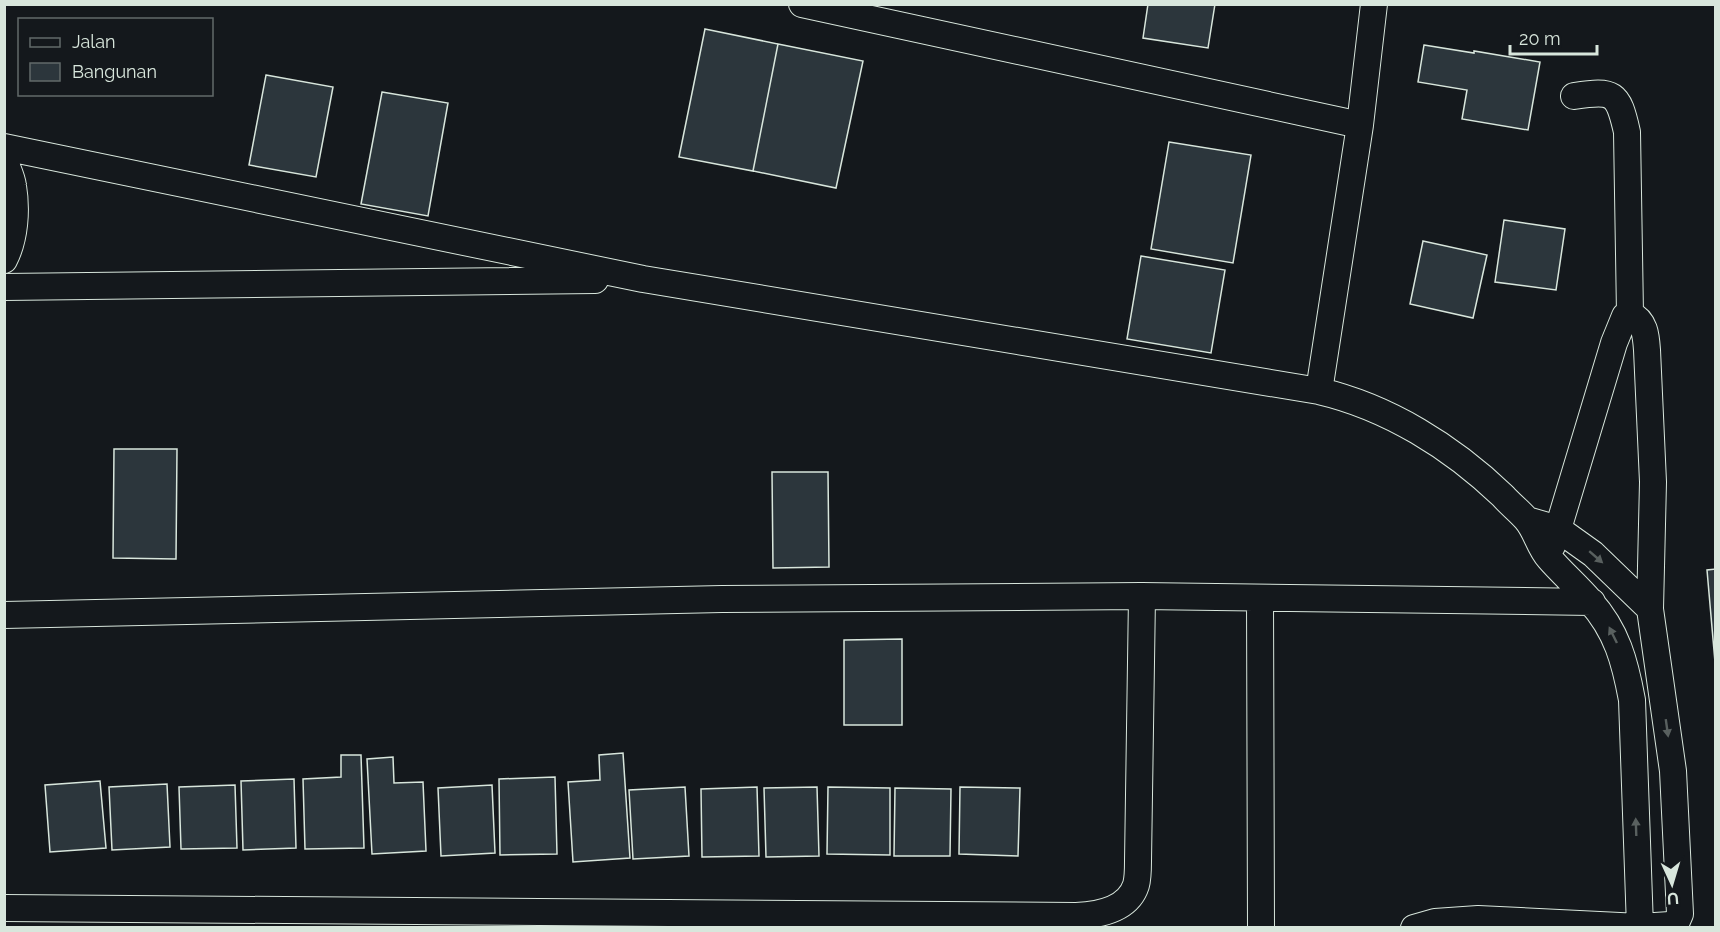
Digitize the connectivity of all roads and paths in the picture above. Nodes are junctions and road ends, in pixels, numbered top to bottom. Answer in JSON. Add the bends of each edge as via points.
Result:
{"nodes":[{"id":1,"x":802,"y":4,"type":"edge"},
{"id":2,"x":1374,"y":4,"type":"edge"},
{"id":3,"x":1574,"y":96,"type":"dead end"},
{"id":4,"x":1360,"y":125,"type":"junction"},
{"id":5,"x":4,"y":147,"type":"edge"},
{"id":6,"x":4,"y":159,"type":"edge"},
{"id":7,"x":4,"y":260,"type":"edge"},
{"id":8,"x":643,"y":279,"type":"junction"},
{"id":9,"x":4,"y":287,"type":"edge"},
{"id":10,"x":1630,"y":314,"type":"junction"},
{"id":11,"x":1319,"y":391,"type":"junction"},
{"id":12,"x":1527,"y":520,"type":"junction"},
{"id":13,"x":1558,"y":529,"type":"junction"},
{"id":14,"x":1548,"y":557,"type":"junction"},
{"id":15,"x":1142,"y":596,"type":"junction"},
{"id":16,"x":1260,"y":598,"type":"junction"},
{"id":17,"x":1592,"y":602,"type":"junction"},
{"id":18,"x":1650,"y":609,"type":"junction"},
{"id":19,"x":4,"y":615,"type":"edge"},
{"id":20,"x":4,"y":908,"type":"edge"},
{"id":21,"x":1261,"y":927,"type":"edge"},
{"id":22,"x":1414,"y":927,"type":"edge"},
{"id":23,"x":1640,"y":927,"type":"edge"}],
"edges":[{"from":1,"to":4,"type":"street"},
{"from":2,"to":4,"type":"street"},
{"from":3,"to":10,"type":"street","via":[[1610,94],[1622,112],[1627,132]]},
{"from":4,"to":11,"type":"street"},
{"from":5,"to":8,"type":"street"},
{"from":6,"to":7,"type":"street","via":[[13,186],[14,220]]},
{"from":8,"to":9,"type":"street"},
{"from":8,"to":11,"type":"street"},
{"from":10,"to":13,"type":"street","via":[[1625,316],[1614,343]]},
{"from":10,"to":18,"type":"street","via":[[1641,323],[1647,350],[1653,482]]},
{"from":11,"to":12,"type":"street","via":[[1382,412],[1439,443]]},
{"from":12,"to":13,"type":"street"},
{"from":12,"to":14,"type":"street"},
{"from":13,"to":14,"type":"street"},
{"from":13,"to":18,"type":"street","one_way":true,"via":[[1593,554]]},
{"from":14,"to":17,"type":"street"},
{"from":15,"to":16,"type":"street"},
{"from":15,"to":19,"type":"street","via":[[722,599]]},
{"from":15,"to":20,"type":"street","via":[[1136,886],[1123,903],[1098,915]]},
{"from":16,"to":17,"type":"street"},
{"from":16,"to":21,"type":"street"},
{"from":23,"to":17,"type":"street","one_way":true,"via":[[1632,700],[1616,639]]},
{"from":18,"to":23,"type":"street","one_way":true,"via":[[1673,771],[1680,914],[1670,925]]},
{"from":22,"to":23,"type":"street","via":[[1478,919]]}]}
